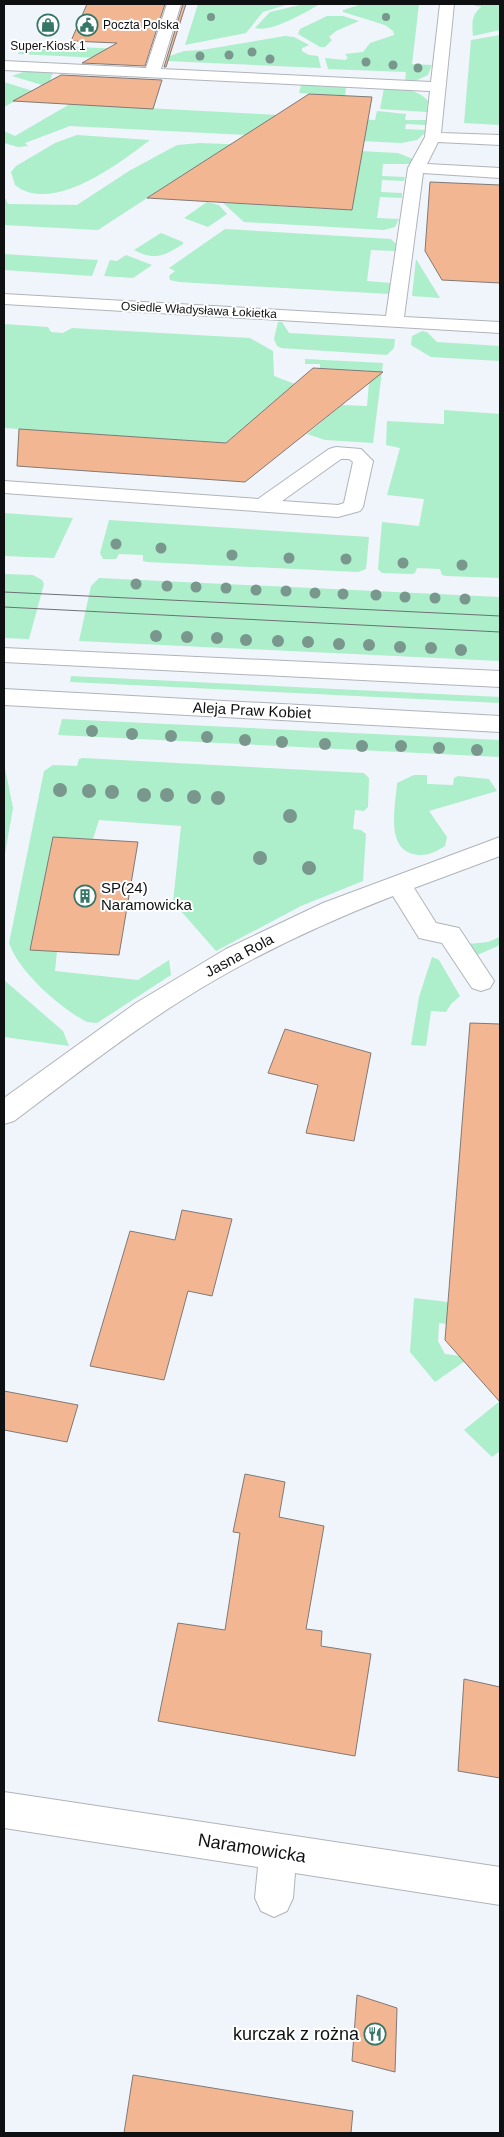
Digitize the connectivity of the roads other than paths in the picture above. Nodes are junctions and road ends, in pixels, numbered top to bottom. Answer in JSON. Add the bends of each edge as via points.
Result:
{"nodes":[{"id":1,"x":174,"y":4,"type":"edge"},
{"id":2,"x":447,"y":4,"type":"edge"},
{"id":3,"x":4,"y":66,"type":"edge"},
{"id":4,"x":152,"y":73,"type":"junction"},
{"id":5,"x":439,"y":87,"type":"junction"},
{"id":6,"x":433,"y":137,"type":"junction"},
{"id":7,"x":500,"y":140,"type":"edge"},
{"id":8,"x":416,"y":168,"type":"junction"},
{"id":9,"x":500,"y":172,"type":"edge"},
{"id":10,"x":4,"y":299,"type":"edge"},
{"id":11,"x":394,"y":322,"type":"junction"},
{"id":12,"x":500,"y":328,"type":"edge"},
{"id":13,"x":4,"y":487,"type":"edge"},
{"id":14,"x":263,"y":506,"type":"junction"},
{"id":15,"x":4,"y":655,"type":"edge"},
{"id":16,"x":500,"y":679,"type":"edge"},
{"id":17,"x":4,"y":697,"type":"edge"},
{"id":18,"x":500,"y":724,"type":"edge"},
{"id":19,"x":500,"y":846,"type":"edge"},
{"id":20,"x":398,"y":884,"type":"junction"},
{"id":21,"x":481,"y":981,"type":"dead end"},
{"id":22,"x":11,"y":1099,"type":"edge"},
{"id":23,"x":4,"y":1810,"type":"edge"},
{"id":24,"x":278,"y":1852,"type":"junction"},
{"id":25,"x":500,"y":1886,"type":"edge"},
{"id":26,"x":274,"y":1898,"type":"dead end"}],
"edges":[{"from":1,"to":4,"type":"street"},
{"from":2,"to":5,"type":"street"},
{"from":3,"to":4,"type":"street"},
{"from":4,"to":5,"type":"street"},
{"from":5,"to":6,"type":"street"},
{"from":6,"to":7,"type":"street"},
{"from":6,"to":8,"type":"street"},
{"from":8,"to":9,"type":"street"},
{"from":8,"to":11,"type":"street"},
{"from":10,"to":11,"type":"street","name":"Osiedle Władysława Łokietka"},
{"from":11,"to":12,"type":"street","name":"Osiedle Władysława Łokietka"},
{"from":13,"to":14,"type":"street"},
{"from":14,"to":14,"type":"street","via":[[338,511],[353,508],[363,460],[354,453],[336,453]]},
{"from":15,"to":16,"type":"street"},
{"from":17,"to":18,"type":"street","name":"Aleja Praw Kobiet"},
{"from":19,"to":20,"type":"street","name":"Jasna Rola"},
{"from":20,"to":21,"type":"street","via":[[428,931],[450,935]]},
{"from":20,"to":22,"type":"street","name":"Jasna Rola","via":[[292,927],[234,956],[174,990]]},
{"from":23,"to":24,"type":"street","name":"Naramowicka"},
{"from":24,"to":25,"type":"street","name":"Naramowicka"},
{"from":24,"to":26,"type":"street"}]}
